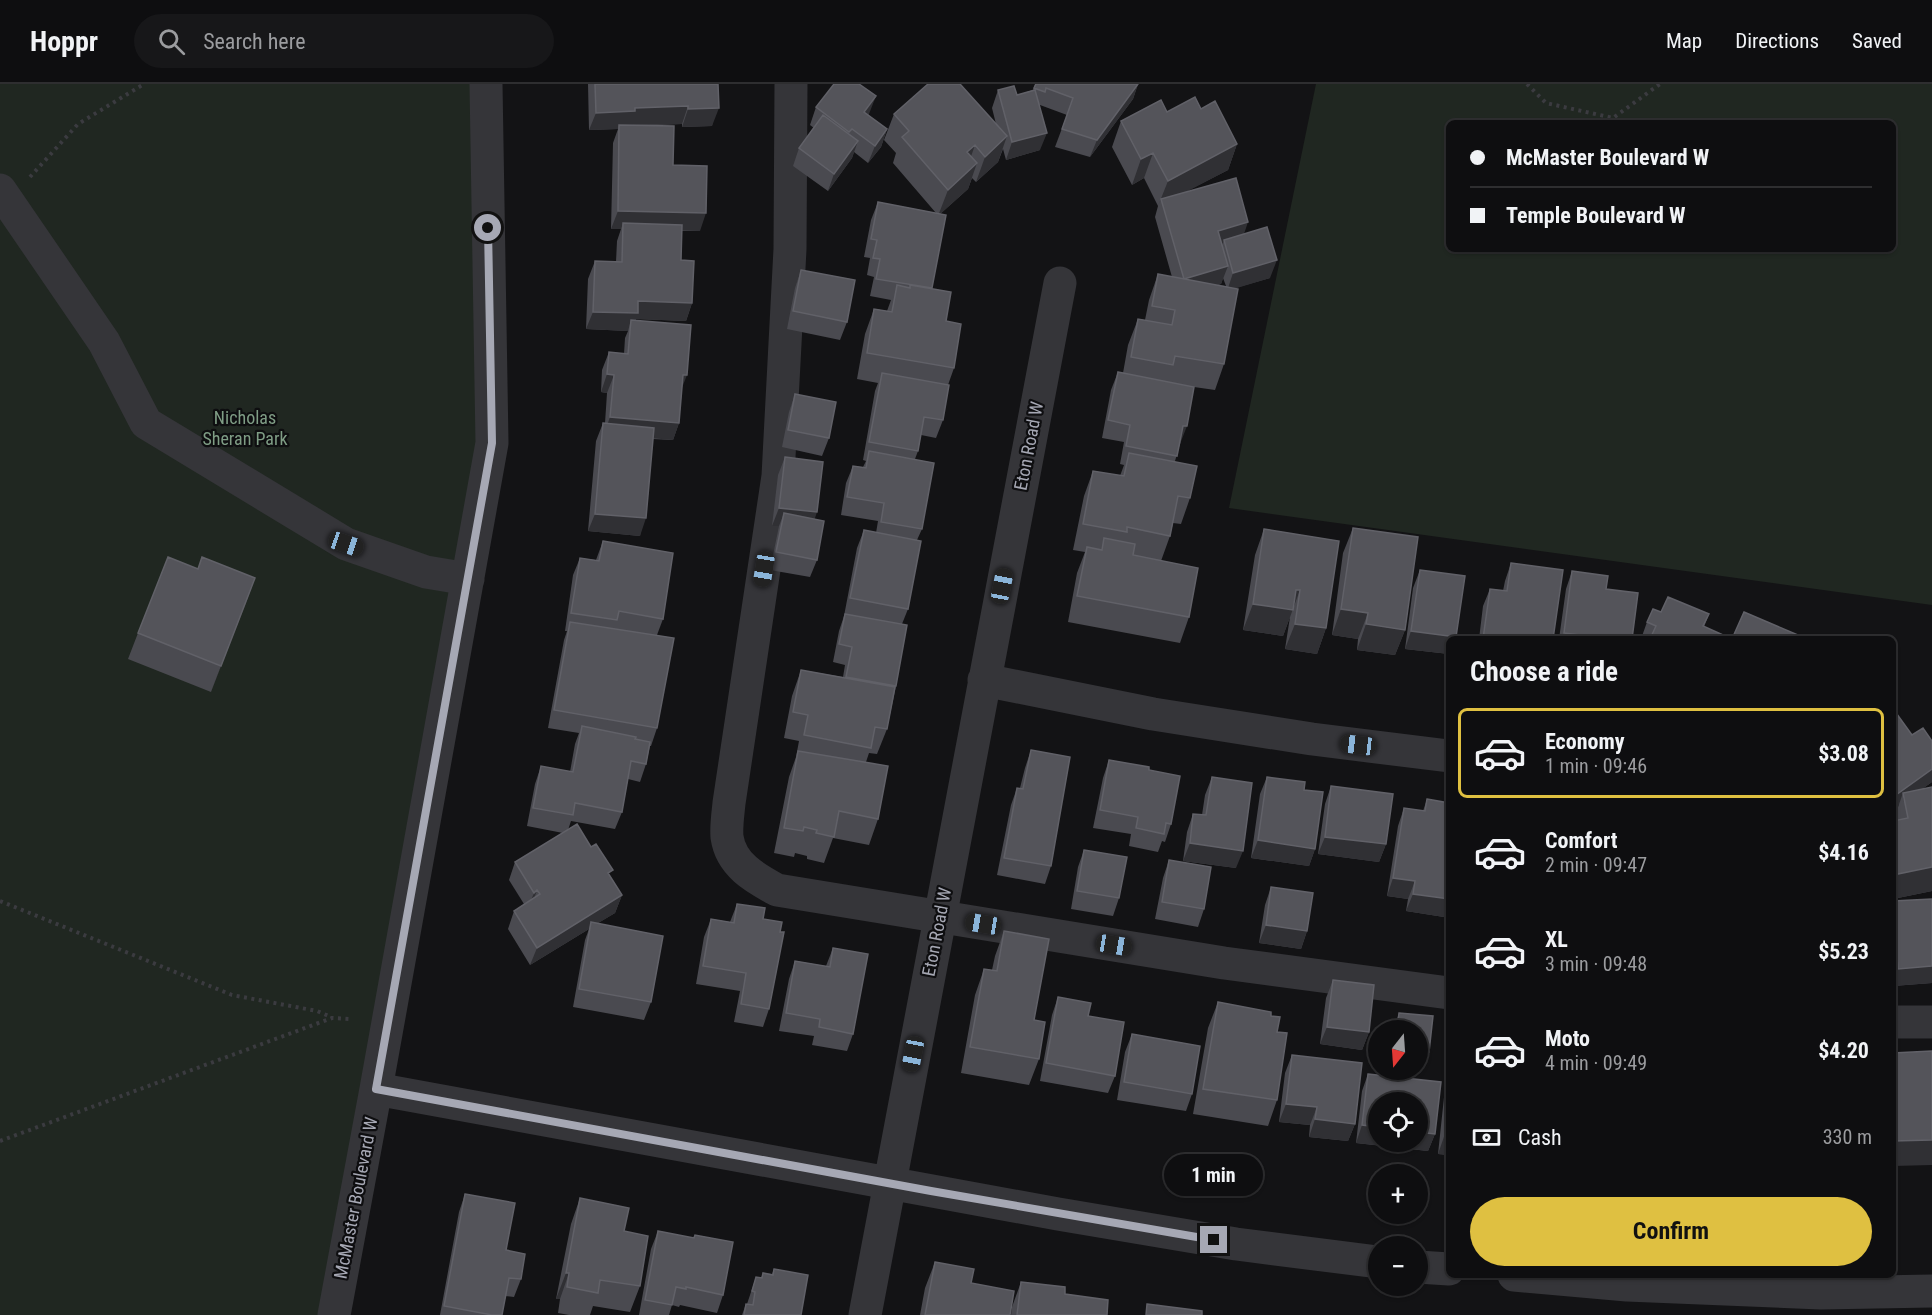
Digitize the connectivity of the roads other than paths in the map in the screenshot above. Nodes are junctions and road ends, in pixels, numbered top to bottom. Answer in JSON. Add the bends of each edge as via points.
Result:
{"nodes":[{"id":1,"x":486,"y":84,"type":"edge"},
{"id":2,"x":791,"y":84,"type":"edge"},
{"id":3,"x":4,"y":196,"type":"edge"},
{"id":4,"x":1060,"y":283,"type":"dead end"},
{"id":5,"x":468,"y":579,"type":"junction"},
{"id":6,"x":984,"y":680,"type":"junction"},
{"id":7,"x":1446,"y":756,"type":"edge"},
{"id":8,"x":940,"y":916,"type":"junction"},
{"id":9,"x":1446,"y":993,"type":"edge"},
{"id":10,"x":1896,"y":1022,"type":"edge"},
{"id":11,"x":1932,"y":1022,"type":"edge"},
{"id":12,"x":376,"y":1089,"type":"junction"},
{"id":13,"x":889,"y":1183,"type":"junction"},
{"id":14,"x":1368,"y":1261,"type":"edge"},
{"id":15,"x":1428,"y":1267,"type":"edge"},
{"id":16,"x":1446,"y":1269,"type":"edge"},
{"id":17,"x":1548,"y":1278,"type":"edge"},
{"id":18,"x":1932,"y":1291,"type":"edge"},
{"id":19,"x":1820,"y":1294,"type":"edge"},
{"id":20,"x":334,"y":1315,"type":"edge"},
{"id":21,"x":865,"y":1315,"type":"edge"}],
"edges":[{"from":1,"to":5,"type":"street","name":"McMaster Boulevard W","via":[[492,443]]},
{"from":2,"to":8,"type":"street","via":[[790,249],[778,476],[727,837],[735,858],[750,875],[777,890]]},
{"from":3,"to":5,"type":"street","via":[[104,342],[146,423],[346,544],[426,572]]},
{"from":4,"to":6,"type":"street","name":"Eton Road W"},
{"from":5,"to":12,"type":"street","name":"McMaster Boulevard W"},
{"from":6,"to":7,"type":"street","via":[[1153,714]]},
{"from":6,"to":8,"type":"street","name":"Eton Road W"},
{"from":8,"to":9,"type":"street","via":[[1224,963]]},
{"from":8,"to":13,"type":"street","name":"Eton Road W"},
{"from":10,"to":11,"type":"street"},
{"from":12,"to":13,"type":"street"},
{"from":12,"to":20,"type":"street","name":"McMaster Boulevard W"},
{"from":13,"to":14,"type":"street","via":[[1236,1244]]},
{"from":13,"to":21,"type":"street","name":"Eton Road W"},
{"from":15,"to":16,"type":"street"},
{"from":17,"to":19,"type":"street"},
{"from":18,"to":19,"type":"street"}]}
